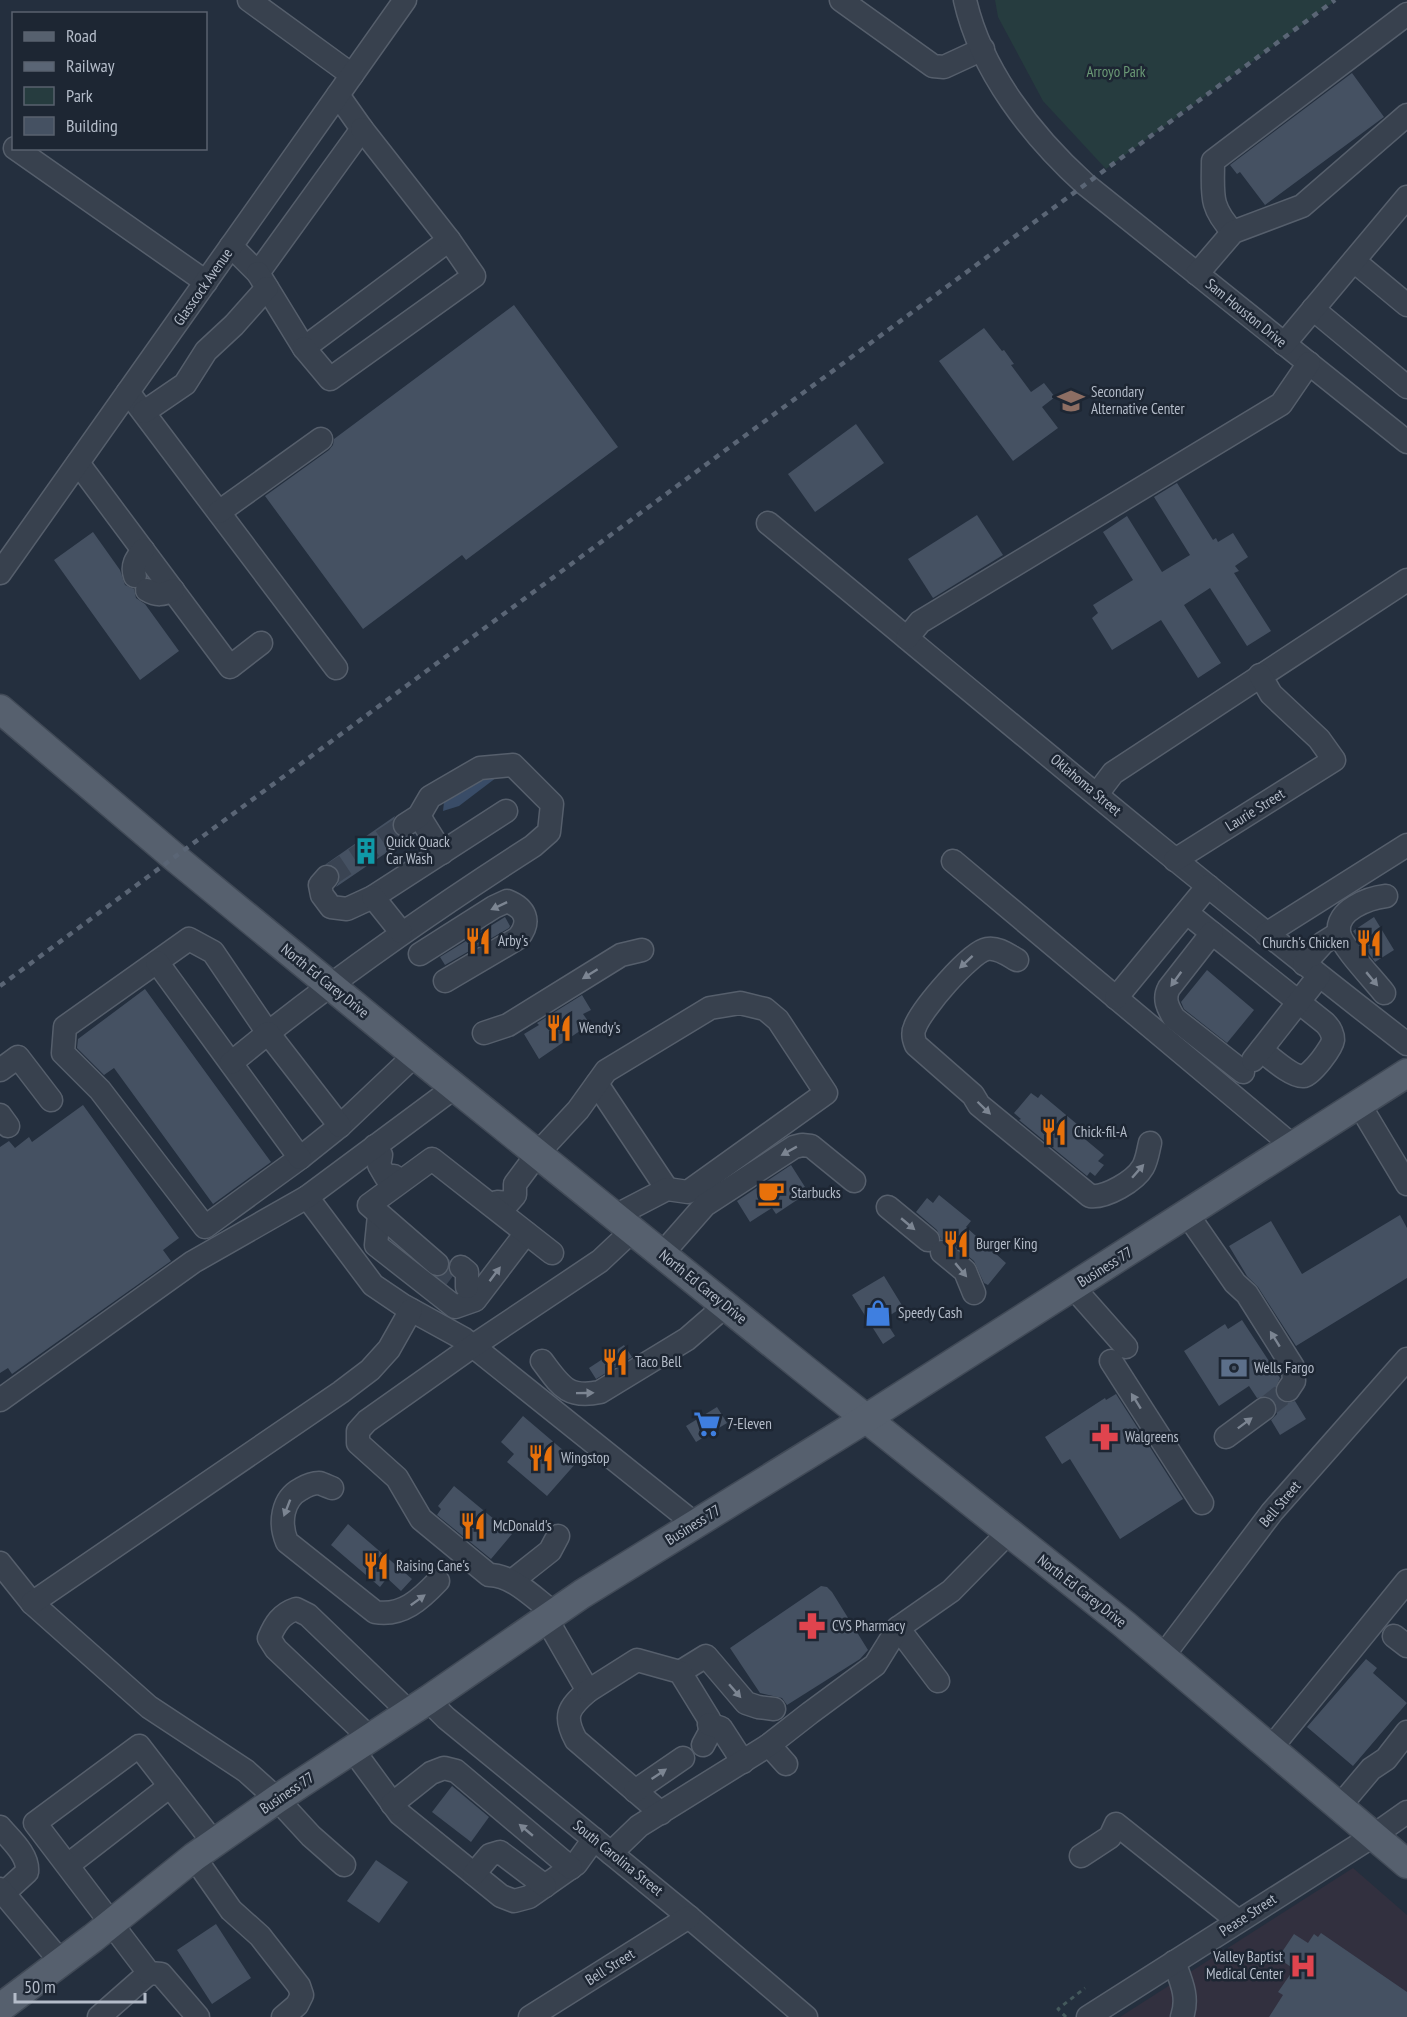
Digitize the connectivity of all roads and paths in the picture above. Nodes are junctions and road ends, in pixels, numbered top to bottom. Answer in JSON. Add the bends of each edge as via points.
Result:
{"nodes":[{"id":1,"x":249,"y":0,"type":"edge"},
{"id":2,"x":405,"y":0,"type":"edge"},
{"id":3,"x":841,"y":0,"type":"edge"},
{"id":4,"x":965,"y":0,"type":"edge"},
{"id":5,"x":1407,"y":14,"type":"edge"},
{"id":6,"x":983,"y":49,"type":"junction"},
{"id":7,"x":352,"y":75,"type":"junction"},
{"id":8,"x":338,"y":95,"type":"junction"},
{"id":9,"x":1407,"y":115,"type":"edge"},
{"id":10,"x":362,"y":129,"type":"junction"},
{"id":11,"x":0,"y":137,"type":"edge"},
{"id":12,"x":12,"y":146,"type":"edge"},
{"id":13,"x":17,"y":150,"type":"edge"},
{"id":14,"x":1407,"y":197,"type":"edge"},
{"id":15,"x":1233,"y":232,"type":"junction"},
{"id":16,"x":449,"y":240,"type":"junction"},
{"id":17,"x":231,"y":246,"type":"junction"},
{"id":18,"x":1354,"y":261,"type":"junction"},
{"id":19,"x":1197,"y":274,"type":"junction"},
{"id":20,"x":262,"y":281,"type":"junction"},
{"id":21,"x":206,"y":282,"type":"junction"},
{"id":22,"x":1407,"y":305,"type":"edge"},
{"id":23,"x":1313,"y":309,"type":"junction"},
{"id":24,"x":1284,"y":344,"type":"junction"},
{"id":25,"x":304,"y":348,"type":"junction"},
{"id":26,"x":1309,"y":363,"type":"junction"},
{"id":27,"x":1407,"y":387,"type":"edge"},
{"id":28,"x":128,"y":392,"type":"junction"},
{"id":29,"x":144,"y":412,"type":"junction"},
{"id":30,"x":321,"y":439,"type":"dead end"},
{"id":31,"x":1407,"y":442,"type":"edge"},
{"id":32,"x":78,"y":463,"type":"junction"},
{"id":33,"x":219,"y":512,"type":"junction"},
{"id":34,"x":768,"y":523,"type":"dead end"},
{"id":35,"x":143,"y":550,"type":"junction"},
{"id":36,"x":0,"y":572,"type":"edge"},
{"id":37,"x":1407,"y":580,"type":"edge"},
{"id":38,"x":173,"y":590,"type":"junction"},
{"id":39,"x":907,"y":638,"type":"junction"},
{"id":40,"x":261,"y":643,"type":"dead end"},
{"id":41,"x":336,"y":668,"type":"dead end"},
{"id":42,"x":1260,"y":675,"type":"junction"},
{"id":43,"x":0,"y":709,"type":"edge"},
{"id":44,"x":1097,"y":794,"type":"junction"},
{"id":45,"x":506,"y":811,"type":"dead end"},
{"id":46,"x":1407,"y":845,"type":"edge"},
{"id":47,"x":442,"y":853,"type":"junction"},
{"id":48,"x":1176,"y":860,"type":"junction"},
{"id":49,"x":953,"y":861,"type":"dead end"},
{"id":50,"x":327,"y":877,"type":"dead end"},
{"id":51,"x":1208,"y":886,"type":"junction"},
{"id":52,"x":1386,"y":896,"type":"dead end"},
{"id":53,"x":373,"y":897,"type":"junction"},
{"id":54,"x":1187,"y":913,"type":"junction"},
{"id":55,"x":401,"y":932,"type":"junction"},
{"id":56,"x":1212,"y":933,"type":"junction"},
{"id":57,"x":1266,"y":933,"type":"junction"},
{"id":58,"x":1339,"y":933,"type":"junction"},
{"id":59,"x":642,"y":950,"type":"dead end"},
{"id":60,"x":420,"y":954,"type":"dead end"},
{"id":61,"x":1017,"y":960,"type":"dead end"},
{"id":62,"x":157,"y":962,"type":"junction"},
{"id":63,"x":1311,"y":970,"type":"junction"},
{"id":64,"x":445,"y":981,"type":"dead end"},
{"id":65,"x":329,"y":984,"type":"junction"},
{"id":66,"x":1384,"y":993,"type":"dead end"},
{"id":67,"x":1116,"y":998,"type":"junction"},
{"id":68,"x":1298,"y":1003,"type":"junction"},
{"id":69,"x":268,"y":1033,"type":"junction"},
{"id":70,"x":484,"y":1034,"type":"dead end"},
{"id":71,"x":1407,"y":1044,"type":"edge"},
{"id":72,"x":1261,"y":1050,"type":"junction"},
{"id":73,"x":415,"y":1055,"type":"junction"},
{"id":74,"x":231,"y":1063,"type":"junction"},
{"id":75,"x":0,"y":1070,"type":"edge"},
{"id":76,"x":1243,"y":1072,"type":"junction"},
{"id":77,"x":1407,"y":1073,"type":"edge"},
{"id":78,"x":597,"y":1084,"type":"junction"},
{"id":79,"x":455,"y":1087,"type":"junction"},
{"id":80,"x":1229,"y":1092,"type":"junction"},
{"id":81,"x":51,"y":1100,"type":"dead end"},
{"id":82,"x":1359,"y":1104,"type":"junction"},
{"id":83,"x":340,"y":1126,"type":"junction"},
{"id":84,"x":1150,"y":1143,"type":"dead end"},
{"id":85,"x":1294,"y":1146,"type":"junction"},
{"id":86,"x":378,"y":1150,"type":"junction"},
{"id":87,"x":538,"y":1153,"type":"junction"},
{"id":88,"x":300,"y":1158,"type":"junction"},
{"id":89,"x":397,"y":1179,"type":"junction"},
{"id":90,"x":854,"y":1181,"type":"dead end"},
{"id":91,"x":1407,"y":1184,"type":"edge"},
{"id":92,"x":667,"y":1189,"type":"junction"},
{"id":93,"x":307,"y":1197,"type":"junction"},
{"id":94,"x":495,"y":1204,"type":"junction"},
{"id":95,"x":888,"y":1207,"type":"dead end"},
{"id":96,"x":1187,"y":1214,"type":"junction"},
{"id":97,"x":381,"y":1216,"type":"junction"},
{"id":98,"x":624,"y":1223,"type":"junction"},
{"id":99,"x":526,"y":1233,"type":"junction"},
{"id":100,"x":552,"y":1253,"type":"dead end"},
{"id":101,"x":662,"y":1254,"type":"junction"},
{"id":102,"x":452,"y":1276,"type":"junction"},
{"id":103,"x":1073,"y":1287,"type":"junction"},
{"id":104,"x":974,"y":1293,"type":"dead end"},
{"id":105,"x":725,"y":1306,"type":"junction"},
{"id":106,"x":411,"y":1310,"type":"junction"},
{"id":107,"x":473,"y":1346,"type":"junction"},
{"id":108,"x":1407,"y":1359,"type":"edge"},
{"id":109,"x":542,"y":1361,"type":"dead end"},
{"id":110,"x":1288,"y":1390,"type":"dead end"},
{"id":111,"x":0,"y":1400,"type":"edge"},
{"id":112,"x":1264,"y":1409,"type":"tunnel mouth"},
{"id":113,"x":867,"y":1418,"type":"junction"},
{"id":114,"x":1226,"y":1437,"type":"dead end"},
{"id":115,"x":332,"y":1488,"type":"dead end"},
{"id":116,"x":1202,"y":1503,"type":"dead end"},
{"id":117,"x":695,"y":1524,"type":"junction"},
{"id":118,"x":1008,"y":1533,"type":"junction"},
{"id":119,"x":558,"y":1536,"type":"dead end"},
{"id":120,"x":0,"y":1563,"type":"edge"},
{"id":121,"x":504,"y":1578,"type":"junction"},
{"id":122,"x":438,"y":1581,"type":"dead end"},
{"id":123,"x":1407,"y":1581,"type":"edge"},
{"id":124,"x":32,"y":1603,"type":"junction"},
{"id":125,"x":550,"y":1616,"type":"junction"},
{"id":126,"x":898,"y":1628,"type":"junction"},
{"id":127,"x":1162,"y":1656,"type":"junction"},
{"id":128,"x":680,"y":1672,"type":"junction"},
{"id":129,"x":938,"y":1681,"type":"dead end"},
{"id":130,"x":588,"y":1691,"type":"junction"},
{"id":131,"x":419,"y":1706,"type":"junction"},
{"id":132,"x":810,"y":1713,"type":"junction"},
{"id":133,"x":1407,"y":1732,"type":"edge"},
{"id":134,"x":361,"y":1744,"type":"junction"},
{"id":135,"x":769,"y":1745,"type":"junction"},
{"id":136,"x":1271,"y":1748,"type":"junction"},
{"id":137,"x":683,"y":1758,"type":"dead end"},
{"id":138,"x":743,"y":1762,"type":"junction"},
{"id":139,"x":786,"y":1764,"type":"dead end"},
{"id":140,"x":170,"y":1786,"type":"junction"},
{"id":141,"x":635,"y":1791,"type":"junction"},
{"id":142,"x":277,"y":1799,"type":"junction"},
{"id":143,"x":392,"y":1804,"type":"junction"},
{"id":144,"x":1339,"y":1807,"type":"junction"},
{"id":145,"x":1407,"y":1812,"type":"edge"},
{"id":146,"x":662,"y":1813,"type":"junction"},
{"id":147,"x":0,"y":1827,"type":"edge"},
{"id":148,"x":1372,"y":1836,"type":"junction"},
{"id":149,"x":602,"y":1846,"type":"junction"},
{"id":150,"x":204,"y":1850,"type":"junction"},
{"id":151,"x":1081,"y":1856,"type":"dead end"},
{"id":152,"x":1407,"y":1864,"type":"edge"},
{"id":153,"x":68,"y":1865,"type":"junction"},
{"id":154,"x":344,"y":1865,"type":"dead end"},
{"id":155,"x":571,"y":1868,"type":"junction"},
{"id":156,"x":474,"y":1874,"type":"junction"},
{"id":157,"x":545,"y":1886,"type":"junction"},
{"id":158,"x":2,"y":1891,"type":"edge"},
{"id":159,"x":689,"y":1917,"type":"junction"},
{"id":160,"x":1238,"y":1921,"type":"junction"},
{"id":161,"x":111,"y":1923,"type":"junction"},
{"id":162,"x":61,"y":1962,"type":"junction"},
{"id":163,"x":1174,"y":1962,"type":"junction"},
{"id":164,"x":149,"y":1973,"type":"junction"},
{"id":165,"x":1085,"y":1988,"type":"dead end"},
{"id":166,"x":0,"y":2008,"type":"edge"},
{"id":167,"x":99,"y":2017,"type":"edge"},
{"id":168,"x":198,"y":2017,"type":"edge"},
{"id":169,"x":283,"y":2017,"type":"edge"},
{"id":170,"x":530,"y":2017,"type":"edge"},
{"id":171,"x":806,"y":2017,"type":"edge"},
{"id":172,"x":1066,"y":2017,"type":"edge"},
{"id":173,"x":1088,"y":2017,"type":"edge"},
{"id":174,"x":1182,"y":2017,"type":"edge"}],
"edges":[{"from":1,"to":7,"type":"street"},
{"from":2,"to":7,"type":"street","name":"Glasscock Avenue"},
{"from":3,"to":6,"type":"street","via":[[933,66],[944,67]]},
{"from":4,"to":6,"type":"street","name":"Sam Houston Drive"},
{"from":5,"to":15,"type":"street","via":[[1213,161],[1213,199],[1219,216]]},
{"from":6,"to":19,"type":"street","name":"Sam Houston Drive","via":[[1015,106],[1061,162]]},
{"from":7,"to":8,"type":"street","name":"Glasscock Avenue"},
{"from":8,"to":10,"type":"street"},
{"from":8,"to":17,"type":"street","name":"Glasscock Avenue"},
{"from":9,"to":15,"type":"street","via":[[1302,206]]},
{"from":10,"to":16,"type":"street"},
{"from":10,"to":20,"type":"street"},
{"from":11,"to":12,"type":"street"},
{"from":13,"to":21,"type":"street"},
{"from":14,"to":18,"type":"street"},
{"from":15,"to":19,"type":"street"},
{"from":16,"to":25,"type":"street"},
{"from":16,"to":25,"type":"street","via":[[474,276],[330,379]]},
{"from":17,"to":20,"type":"street"},
{"from":17,"to":21,"type":"street","name":"Glasscock Avenue"},
{"from":18,"to":22,"type":"street"},
{"from":18,"to":23,"type":"street"},
{"from":19,"to":24,"type":"street","name":"Sam Houston Drive"},
{"from":20,"to":25,"type":"street"},
{"from":20,"to":29,"type":"street","via":[[234,325],[206,351],[184,384]]},
{"from":21,"to":28,"type":"street","name":"Glasscock Avenue"},
{"from":23,"to":24,"type":"street"},
{"from":23,"to":27,"type":"street"},
{"from":24,"to":26,"type":"street","name":"Sam Houston Drive"},
{"from":26,"to":31,"type":"street","name":"Sam Houston Drive"},
{"from":26,"to":39,"type":"street","via":[[1281,404],[920,622]]},
{"from":28,"to":29,"type":"street"},
{"from":28,"to":32,"type":"street","name":"Glasscock Avenue"},
{"from":29,"to":33,"type":"street"},
{"from":30,"to":33,"type":"street"},
{"from":32,"to":35,"type":"street"},
{"from":32,"to":36,"type":"street","name":"Glasscock Avenue"},
{"from":33,"to":41,"type":"street"},
{"from":34,"to":39,"type":"street","name":"Oklahoma Street"},
{"from":35,"to":38,"type":"street"},
{"from":35,"to":38,"type":"street","via":[[135,561],[134,571],[141,583],[154,594]]},
{"from":37,"to":42,"type":"street"},
{"from":38,"to":40,"type":"street","via":[[230,667]]},
{"from":39,"to":44,"type":"street","name":"Oklahoma Street"},
{"from":42,"to":44,"type":"street","via":[[1113,773]]},
{"from":42,"to":48,"type":"street","name":"Laurie Street","via":[[1270,694],[1319,739],[1334,760]]},
{"from":43,"to":65,"type":"main road","name":"North Ed Carey Drive"},
{"from":44,"to":48,"type":"street","name":"Oklahoma Street"},
{"from":45,"to":47,"type":"street"},
{"from":46,"to":57,"type":"street"},
{"from":47,"to":53,"type":"street"},
{"from":47,"to":55,"type":"street","via":[[412,820],[430,796],[480,768],[513,765],[552,804],[549,832],[533,846]]},
{"from":48,"to":51,"type":"street","name":"Oklahoma Street"},
{"from":49,"to":67,"type":"street"},
{"from":50,"to":53,"type":"street","via":[[320,885],[321,895],[331,907],[347,909]]},
{"from":51,"to":54,"type":"street"},
{"from":51,"to":57,"type":"street","name":"Oklahoma Street"},
{"from":52,"to":58,"type":"street","via":[[1349,911]]},
{"from":53,"to":55,"type":"street"},
{"from":54,"to":56,"type":"street"},
{"from":54,"to":67,"type":"street"},
{"from":55,"to":65,"type":"street"},
{"from":56,"to":68,"type":"street"},
{"from":56,"to":76,"type":"street","one_way":true,"via":[[1169,988],[1167,1006],[1174,1018]]},
{"from":57,"to":63,"type":"street","name":"Oklahoma Street"},
{"from":58,"to":63,"type":"street","via":[[1323,943]]},
{"from":58,"to":66,"type":"street","one_way":true},
{"from":59,"to":70,"type":"street","one_way":true,"via":[[621,955],[508,1025]]},
{"from":64,"to":60,"type":"street","one_way":true,"via":[[518,938],[526,920],[517,905],[507,901],[494,907]]},
{"from":61,"to":84,"type":"street","one_way":true,"via":[[990,948],[968,960],[916,1023],[916,1045],[973,1095],[979,1105],[1090,1196],[1105,1195],[1131,1179],[1142,1169]]},
{"from":62,"to":69,"type":"street","via":[[189,939],[213,952]]},
{"from":62,"to":74,"type":"street"},
{"from":62,"to":88,"type":"street","via":[[65,1027],[63,1053],[100,1090],[205,1227]]},
{"from":63,"to":68,"type":"street"},
{"from":63,"to":71,"type":"street","name":"Oklahoma Street"},
{"from":65,"to":69,"type":"street"},
{"from":65,"to":73,"type":"main road","name":"North Ed Carey Drive"},
{"from":67,"to":80,"type":"street"},
{"from":68,"to":72,"type":"street"},
{"from":68,"to":72,"type":"street","via":[[1325,1023],[1333,1040],[1311,1073],[1296,1075]]},
{"from":69,"to":74,"type":"street"},
{"from":69,"to":83,"type":"street"},
{"from":72,"to":76,"type":"street"},
{"from":73,"to":79,"type":"main road","name":"North Ed Carey Drive"},
{"from":73,"to":83,"type":"street"},
{"from":74,"to":88,"type":"street"},
{"from":75,"to":81,"type":"street","via":[[18,1057]]},
{"from":76,"to":80,"type":"street"},
{"from":77,"to":82,"type":"main road","name":"Business 77"},
{"from":78,"to":87,"type":"street"},
{"from":78,"to":92,"type":"street"},
{"from":78,"to":92,"type":"street","via":[[606,1071],[710,1008],[740,1003],[765,1009],[778,1020],[826,1094],[688,1192]]},
{"from":79,"to":86,"type":"street"},
{"from":79,"to":87,"type":"main road","name":"North Ed Carey Drive"},
{"from":80,"to":85,"type":"street"},
{"from":82,"to":85,"type":"main road","name":"Business 77"},
{"from":82,"to":91,"type":"street"},
{"from":83,"to":88,"type":"street"},
{"from":85,"to":96,"type":"main road","name":"Business 77"},
{"from":86,"to":89,"type":"street","via":[[393,1156],[400,1167]]},
{"from":86,"to":93,"type":"street"},
{"from":87,"to":94,"type":"street","via":[[514,1184],[503,1185]]},
{"from":87,"to":98,"type":"main road","name":"North Ed Carey Drive"},
{"from":89,"to":94,"type":"street","via":[[432,1159]]},
{"from":89,"to":97,"type":"street","via":[[369,1205]]},
{"from":90,"to":101,"type":"street","one_way":true,"via":[[811,1146],[794,1147],[705,1205]]},
{"from":92,"to":98,"type":"street"},
{"from":93,"to":106,"type":"street","via":[[373,1285]]},
{"from":93,"to":111,"type":"street","via":[[193,1262]]},
{"from":94,"to":99,"type":"street"},
{"from":95,"to":104,"type":"street","one_way":true,"via":[[965,1271]]},
{"from":96,"to":103,"type":"main road","name":"Business 77"},
{"from":110,"to":96,"type":"street","one_way":true,"via":[[1294,1381],[1293,1367],[1247,1294]]},
{"from":97,"to":102,"type":"street"},
{"from":97,"to":102,"type":"street","via":[[376,1245],[455,1306],[475,1300]]},
{"from":98,"to":101,"type":"main road","name":"North Ed Carey Drive"},
{"from":98,"to":107,"type":"street","via":[[600,1262]]},
{"from":99,"to":100,"type":"street"},
{"from":102,"to":99,"type":"street","one_way":true},
{"from":101,"to":105,"type":"main road","name":"North Ed Carey Drive"},
{"from":103,"to":113,"type":"main road","name":"Business 77"},
{"from":116,"to":103,"type":"street","one_way":true,"via":[[1119,1354]]},
{"from":109,"to":105,"type":"street","one_way":true,"via":[[560,1385],[573,1393],[600,1392],[687,1339]]},
{"from":105,"to":113,"type":"main road","name":"North Ed Carey Drive"},
{"from":106,"to":107,"type":"street"},
{"from":106,"to":124,"type":"street","via":[[389,1349],[370,1370]]},
{"from":107,"to":117,"type":"street"},
{"from":107,"to":121,"type":"street","via":[[367,1421],[358,1431],[358,1443],[397,1478],[421,1519],[489,1575]]},
{"from":108,"to":127,"type":"street","name":"Bell Street","via":[[1272,1512]]},
{"from":114,"to":112,"type":"street","one_way":true},
{"from":113,"to":117,"type":"main road","name":"Business 77"},
{"from":113,"to":118,"type":"main road","name":"North Ed Carey Drive"},
{"from":115,"to":122,"type":"street","one_way":true,"via":[[318,1483],[293,1493],[283,1519],[287,1542],[375,1612],[399,1611]]},
{"from":117,"to":125,"type":"main road","name":"Business 77"},
{"from":118,"to":126,"type":"street","via":[[951,1592]]},
{"from":118,"to":127,"type":"main road","name":"North Ed Carey Drive"},
{"from":119,"to":121,"type":"street","via":[[550,1551]]},
{"from":120,"to":124,"type":"street"},
{"from":121,"to":125,"type":"street"},
{"from":123,"to":136,"type":"street"},
{"from":124,"to":142,"type":"street","via":[[149,1707],[246,1771]]},
{"from":125,"to":130,"type":"street"},
{"from":125,"to":131,"type":"main road","name":"Business 77"},
{"from":126,"to":129,"type":"street"},
{"from":126,"to":132,"type":"street","via":[[875,1665]]},
{"from":127,"to":136,"type":"main road","name":"North Ed Carey Drive"},
{"from":128,"to":130,"type":"street","via":[[637,1660]]},
{"from":128,"to":132,"type":"street","one_way":true,"via":[[706,1656],[746,1702]]},
{"from":128,"to":138,"type":"street","via":[[709,1719],[706,1734],[721,1728]]},
{"from":130,"to":141,"type":"street","via":[[572,1704],[568,1725],[576,1740]]},
{"from":131,"to":134,"type":"main road","name":"Business 77"},
{"from":131,"to":134,"type":"street","name":"South Carolina Street","via":[[308,1615],[296,1609],[287,1612],[275,1623],[269,1638]]},
{"from":131,"to":149,"type":"street","name":"South Carolina Street","via":[[446,1718]]},
{"from":132,"to":135,"type":"street"},
{"from":133,"to":144,"type":"street"},
{"from":134,"to":142,"type":"main road","name":"Business 77"},
{"from":134,"to":143,"type":"street"},
{"from":135,"to":138,"type":"street"},
{"from":135,"to":139,"type":"street"},
{"from":136,"to":144,"type":"main road","name":"North Ed Carey Drive"},
{"from":141,"to":137,"type":"street","one_way":true},
{"from":138,"to":146,"type":"street"},
{"from":140,"to":150,"type":"street"},
{"from":140,"to":153,"type":"street"},
{"from":140,"to":153,"type":"street","via":[[139,1746],[35,1823]]},
{"from":141,"to":146,"type":"street"},
{"from":142,"to":150,"type":"main road","name":"Business 77"},
{"from":142,"to":154,"type":"street"},
{"from":155,"to":143,"type":"street","one_way":true,"via":[[456,1771],[444,1768],[431,1773]]},
{"from":143,"to":156,"type":"street"},
{"from":144,"to":148,"type":"main road","name":"North Ed Carey Drive"},
{"from":145,"to":148,"type":"street","name":"Pease Street"},
{"from":146,"to":149,"type":"street"},
{"from":147,"to":158,"type":"street","via":[[27,1865],[27,1872]]},
{"from":148,"to":152,"type":"main road","name":"North Ed Carey Drive"},
{"from":148,"to":160,"type":"street","name":"Pease Street"},
{"from":149,"to":155,"type":"street"},
{"from":149,"to":159,"type":"street","name":"South Carolina Street"},
{"from":150,"to":161,"type":"main road","name":"Business 77"},
{"from":150,"to":169,"type":"street","via":[[231,1910],[260,1936],[299,1986],[302,1995],[297,2005]]},
{"from":151,"to":160,"type":"street","via":[[1110,1837],[1116,1824]]},
{"from":153,"to":161,"type":"street"},
{"from":155,"to":157,"type":"street"},
{"from":156,"to":157,"type":"street","via":[[501,1896],[514,1901],[530,1897]]},
{"from":156,"to":157,"type":"street","via":[[490,1855],[500,1852]]},
{"from":158,"to":162,"type":"street"},
{"from":159,"to":170,"type":"street","name":"Bell Street"},
{"from":159,"to":171,"type":"street","name":"South Carolina Street"},
{"from":160,"to":163,"type":"street","name":"Pease Street"},
{"from":161,"to":162,"type":"main road","name":"Business 77"},
{"from":161,"to":164,"type":"street"},
{"from":162,"to":166,"type":"main road","name":"Business 77"},
{"from":163,"to":173,"type":"street","name":"Pease Street"},
{"from":163,"to":174,"type":"street","via":[[1186,1995]]},
{"from":164,"to":167,"type":"street"},
{"from":164,"to":168,"type":"street","via":[[161,1974]]},
{"from":165,"to":172,"type":"path","via":[[1058,2009]]}]}
